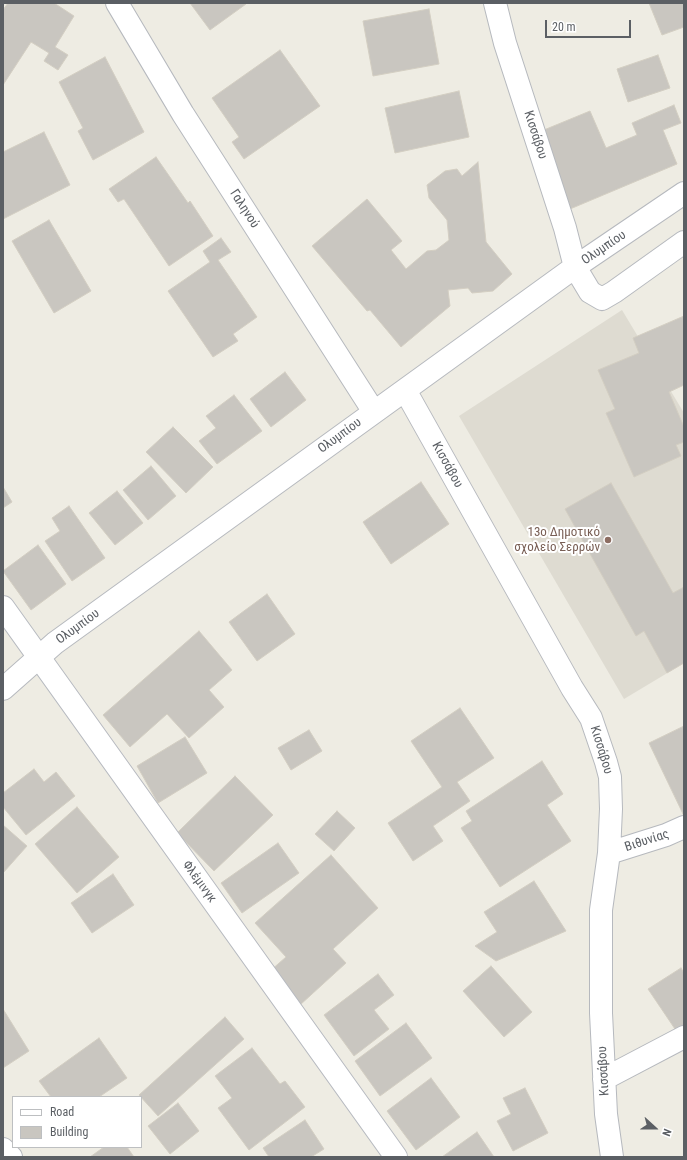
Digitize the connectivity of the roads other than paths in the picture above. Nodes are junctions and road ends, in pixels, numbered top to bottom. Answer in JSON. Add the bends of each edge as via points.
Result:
{"nodes":[{"id":1,"x":117,"y":3,"type":"edge"},
{"id":2,"x":495,"y":3,"type":"edge"},
{"id":3,"x":684,"y":193,"type":"edge"},
{"id":4,"x":684,"y":242,"type":"edge"},
{"id":5,"x":575,"y":267,"type":"junction"},
{"id":6,"x":405,"y":390,"type":"junction"},
{"id":7,"x":374,"y":412,"type":"junction"},
{"id":8,"x":3,"y":607,"type":"edge"},
{"id":9,"x":38,"y":657,"type":"junction"},
{"id":10,"x":3,"y":689,"type":"edge"},
{"id":11,"x":684,"y":828,"type":"edge"},
{"id":12,"x":609,"y":853,"type":"junction"},
{"id":13,"x":684,"y":1037,"type":"edge"},
{"id":14,"x":604,"y":1079,"type":"junction"},
{"id":15,"x":3,"y":1149,"type":"edge"},
{"id":16,"x":606,"y":1154,"type":"edge"},
{"id":17,"x":11,"y":1157,"type":"edge"},
{"id":18,"x":396,"y":1157,"type":"edge"}],
"edges":[{"from":1,"to":7,"type":"street","name":"Γαληνού","via":[[183,114]]},
{"from":2,"to":5,"type":"street","name":"Κισσάβου","via":[[505,43]]},
{"from":3,"to":5,"type":"street","name":"Ολυμπίου"},
{"from":4,"to":5,"type":"street","name":"Κισσάβου","via":[[602,298],[590,292]]},
{"from":5,"to":6,"type":"street","name":"Ολυμπίου"},
{"from":6,"to":7,"type":"street","name":"Ολυμπίου"},
{"from":6,"to":12,"type":"street","name":"Κισσάβου","via":[[591,718],[610,777]]},
{"from":7,"to":9,"type":"street","name":"Ολυμπίου"},
{"from":8,"to":9,"type":"street","name":"Φλέμινγκ"},
{"from":9,"to":10,"type":"street","name":"Ολυμπίου"},
{"from":9,"to":18,"type":"street","name":"Φλέμινγκ"},
{"from":11,"to":12,"type":"street","name":"Βιθυνίας"},
{"from":12,"to":14,"type":"street","name":"Κισσάβου","via":[[601,910]]},
{"from":13,"to":14,"type":"street"},
{"from":14,"to":16,"type":"street","name":"Κισσάβου"},
{"from":15,"to":17,"type":"street"}]}
